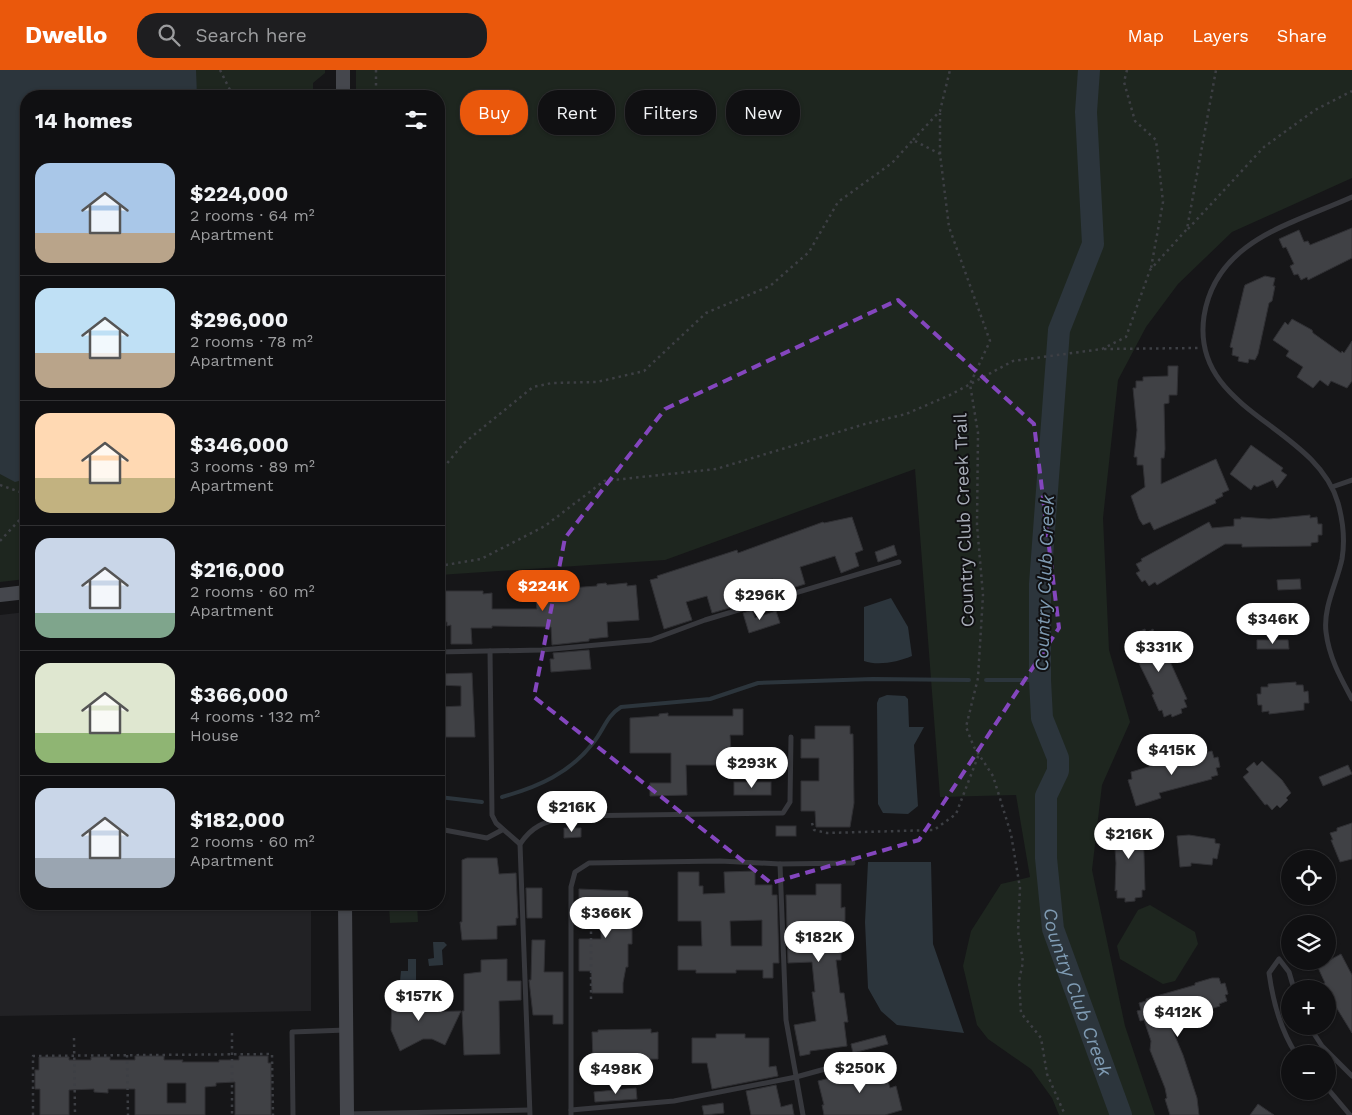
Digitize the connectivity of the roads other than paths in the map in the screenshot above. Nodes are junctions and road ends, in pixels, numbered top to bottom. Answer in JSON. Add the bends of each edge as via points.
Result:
{"nodes":[{"id":1,"x":343,"y":70,"type":"edge"},
{"id":2,"x":343,"y":90,"type":"edge"},
{"id":3,"x":1352,"y":197,"type":"edge"},
{"id":4,"x":1352,"y":480,"type":"edge"},
{"id":5,"x":1332,"y":487,"type":"junction"},
{"id":6,"x":899,"y":562,"type":"dead end"},
{"id":7,"x":20,"y":593,"type":"edge"},
{"id":8,"x":0,"y":595,"type":"edge"},
{"id":9,"x":490,"y":651,"type":"junction"},
{"id":10,"x":445,"y":652,"type":"edge"},
{"id":11,"x":1352,"y":698,"type":"edge"},
{"id":12,"x":791,"y":737,"type":"dead end"},
{"id":13,"x":445,"y":830,"type":"edge"},
{"id":14,"x":502,"y":830,"type":"junction"},
{"id":15,"x":520,"y":844,"type":"junction"},
{"id":16,"x":852,"y":863,"type":"dead end"},
{"id":17,"x":780,"y":864,"type":"junction"},
{"id":18,"x":345,"y":910,"type":"edge"},
{"id":19,"x":1291,"y":980,"type":"edge"},
{"id":20,"x":1281,"y":1023,"type":"edge"},
{"id":21,"x":347,"y":1030,"type":"junction"},
{"id":22,"x":1315,"y":1035,"type":"edge"},
{"id":23,"x":876,"y":1055,"type":"dead end"},
{"id":24,"x":1352,"y":1076,"type":"edge"},
{"id":25,"x":796,"y":1077,"type":"junction"},
{"id":26,"x":1336,"y":1098,"type":"edge"},
{"id":27,"x":530,"y":1112,"type":"edge"},
{"id":28,"x":442,"y":1113,"type":"edge"},
{"id":29,"x":571,"y":1113,"type":"edge"},
{"id":30,"x":347,"y":1114,"type":"edge"},
{"id":31,"x":293,"y":1115,"type":"edge"},
{"id":32,"x":803,"y":1115,"type":"edge"},
{"id":33,"x":1350,"y":1115,"type":"edge"}],
"edges":[{"from":1,"to":2,"type":"main road"},
{"from":3,"to":5,"type":"lane","via":[[1266,235],[1233,256],[1212,287],[1202,328],[1204,348],[1222,384],[1313,460]]},
{"from":4,"to":5,"type":"lane"},
{"from":5,"to":11,"type":"lane","via":[[1344,539],[1342,559],[1327,607],[1325,631],[1330,654]]},
{"from":6,"to":9,"type":"lane","via":[[705,620],[651,640],[542,650]]},
{"from":7,"to":8,"type":"main road"},
{"from":9,"to":10,"type":"lane"},
{"from":9,"to":14,"type":"lane","via":[[492,815]]},
{"from":12,"to":15,"type":"lane","via":[[790,802],[783,813],[570,816],[541,823],[528,831]]},
{"from":13,"to":14,"type":"lane","via":[[487,838]]},
{"from":14,"to":15,"type":"lane"},
{"from":15,"to":27,"type":"lane"},
{"from":16,"to":17,"type":"lane"},
{"from":17,"to":25,"type":"lane","via":[[786,1020]]},
{"from":17,"to":29,"type":"lane","via":[[720,861],[589,863],[575,872],[571,887]]},
{"from":18,"to":21,"type":"main road"},
{"from":19,"to":20,"type":"lane","via":[[1279,959],[1269,973]]},
{"from":21,"to":30,"type":"main road"},
{"from":21,"to":31,"type":"lane","via":[[292,1032]]},
{"from":22,"to":24,"type":"lane"},
{"from":23,"to":25,"type":"lane"},
{"from":25,"to":29,"type":"lane","via":[[674,1101]]},
{"from":25,"to":32,"type":"lane"},
{"from":26,"to":33,"type":"lane"},
{"from":27,"to":28,"type":"lane"},
{"from":28,"to":30,"type":"lane"}]}
